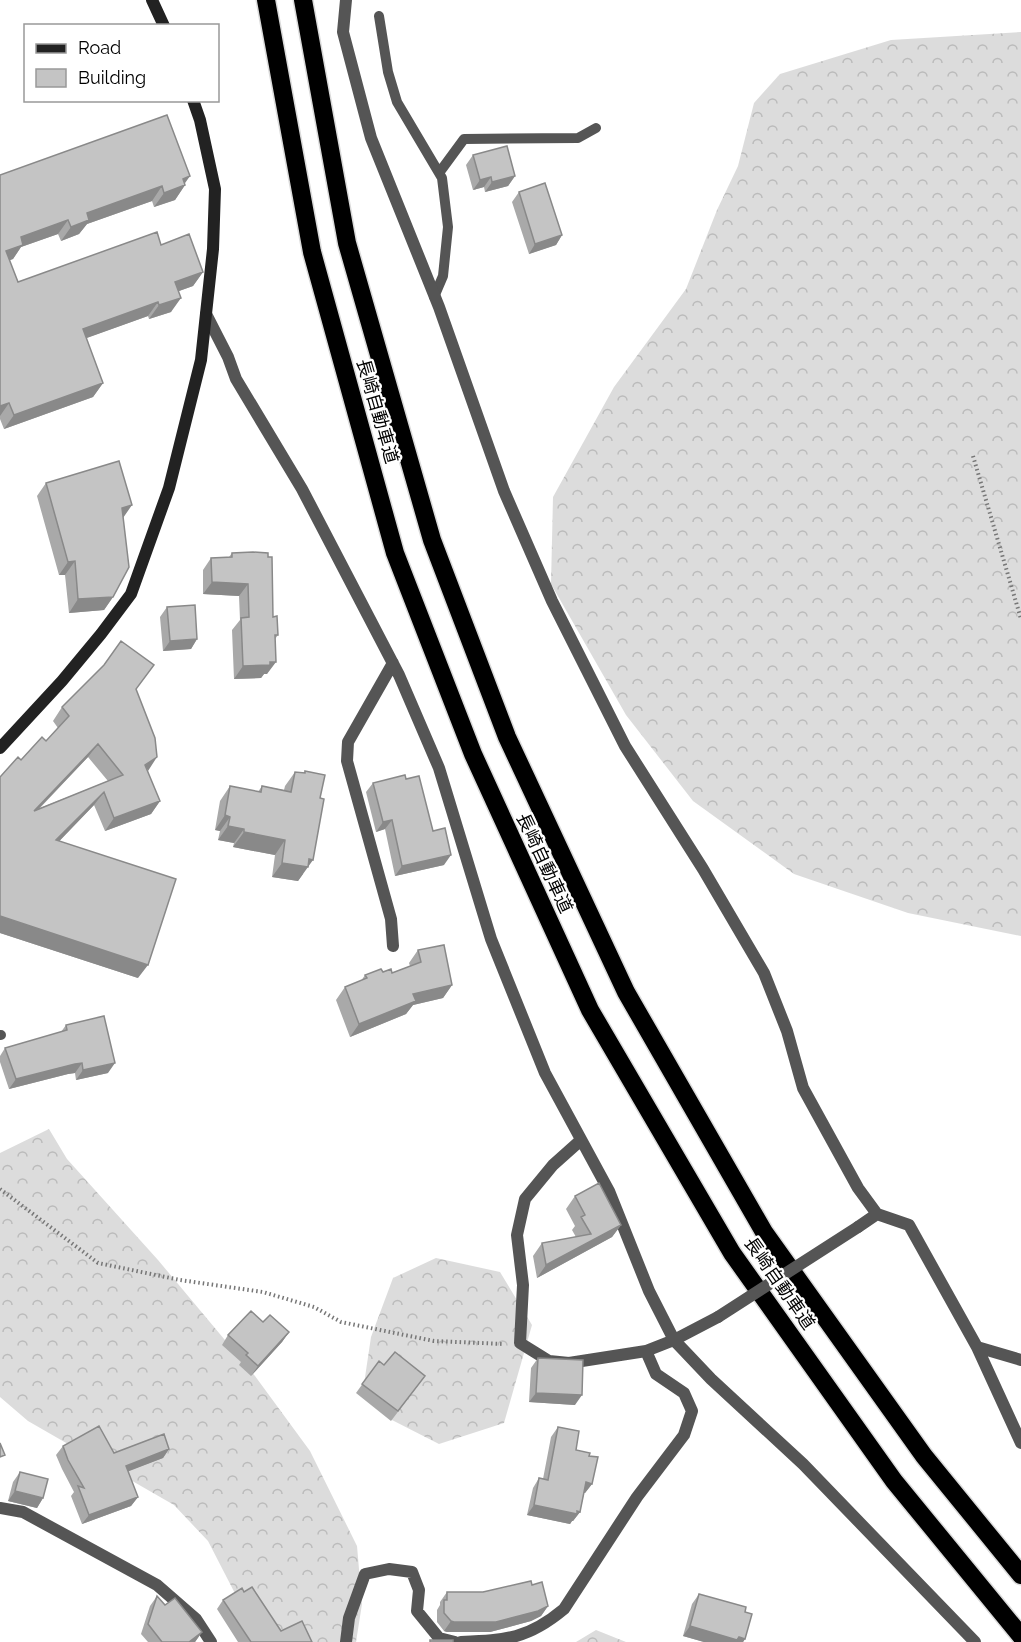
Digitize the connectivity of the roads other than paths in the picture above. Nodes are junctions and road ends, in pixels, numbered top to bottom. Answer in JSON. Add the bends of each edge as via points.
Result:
{"nodes":[{"id":1,"x":152,"y":0,"type":"edge"},
{"id":2,"x":266,"y":0,"type":"edge"},
{"id":3,"x":303,"y":0,"type":"edge"},
{"id":4,"x":346,"y":0,"type":"edge"},
{"id":5,"x":379,"y":16,"type":"dead end"},
{"id":6,"x":163,"y":24,"type":"edge"},
{"id":7,"x":194,"y":102,"type":"edge"},
{"id":8,"x":596,"y":128,"type":"dead end"},
{"id":9,"x":439,"y":173,"type":"junction"},
{"id":10,"x":434,"y":297,"type":"junction"},
{"id":11,"x":206,"y":314,"type":"junction"},
{"id":12,"x":393,"y":663,"type":"junction"},
{"id":13,"x":0,"y":748,"type":"edge"},
{"id":14,"x":393,"y":946,"type":"dead end"},
{"id":15,"x":581,"y":1140,"type":"junction"},
{"id":16,"x":877,"y":1214,"type":"junction"},
{"id":17,"x":674,"y":1340,"type":"junction"},
{"id":18,"x":977,"y":1347,"type":"junction"},
{"id":19,"x":646,"y":1351,"type":"junction"},
{"id":20,"x":1021,"y":1360,"type":"edge"},
{"id":21,"x":1021,"y":1443,"type":"edge"},
{"id":22,"x":0,"y":1508,"type":"edge"},
{"id":23,"x":1021,"y":1575,"type":"edge"},
{"id":24,"x":1021,"y":1636,"type":"edge"},
{"id":25,"x":212,"y":1642,"type":"edge"},
{"id":26,"x":346,"y":1642,"type":"edge"},
{"id":27,"x":455,"y":1642,"type":"edge"},
{"id":28,"x":461,"y":1642,"type":"edge"},
{"id":29,"x":975,"y":1642,"type":"edge"}],
"edges":[{"from":1,"to":6,"type":"street"},
{"from":2,"to":24,"type":"highway","name":"長崎自動車道","via":[[312,252],[395,553],[473,754],[590,1010],[732,1253],[894,1481]]},
{"from":3,"to":23,"type":"highway","name":"長崎自動車道","via":[[347,243],[432,540],[507,737],[626,992],[764,1232],[924,1456]]},
{"from":4,"to":10,"type":"street","via":[[343,32],[371,138]]},
{"from":5,"to":9,"type":"lane","via":[[397,102]]},
{"from":7,"to":11,"type":"street","via":[[215,189]]},
{"from":8,"to":9,"type":"lane","via":[[578,138],[464,139]]},
{"from":9,"to":10,"type":"lane","via":[[448,227],[443,276]]},
{"from":10,"to":16,"type":"street","via":[[504,491],[552,601],[625,746],[764,973],[787,1031],[803,1088],[858,1188]]},
{"from":11,"to":12,"type":"street","via":[[236,379],[302,489]]},
{"from":11,"to":13,"type":"street","via":[[201,360],[169,488],[131,594],[62,681]]},
{"from":12,"to":14,"type":"street","via":[[348,742],[346,761],[391,919]]},
{"from":12,"to":15,"type":"street","via":[[439,768],[491,939],[545,1073]]},
{"from":15,"to":17,"type":"street","via":[[609,1191],[649,1291]]},
{"from":15,"to":19,"type":"street","via":[[553,1165],[525,1199],[517,1235],[522,1285],[520,1343],[549,1360],[569,1363]]},
{"from":16,"to":17,"type":"street","bridge":true,"via":[[718,1317]]},
{"from":16,"to":18,"type":"street","via":[[909,1226]]},
{"from":17,"to":19,"type":"street"},
{"from":17,"to":29,"type":"street","via":[[803,1464]]},
{"from":18,"to":20,"type":"street"},
{"from":18,"to":21,"type":"street"},
{"from":19,"to":28,"type":"street","via":[[656,1374],[684,1392],[692,1411],[684,1435],[637,1497],[564,1609],[528,1633],[503,1641]]},
{"from":22,"to":25,"type":"street","via":[[23,1512],[157,1585],[196,1619]]},
{"from":26,"to":27,"type":"street","via":[[349,1618],[365,1574],[389,1569],[412,1572],[419,1590],[417,1611],[439,1638]]}]}
